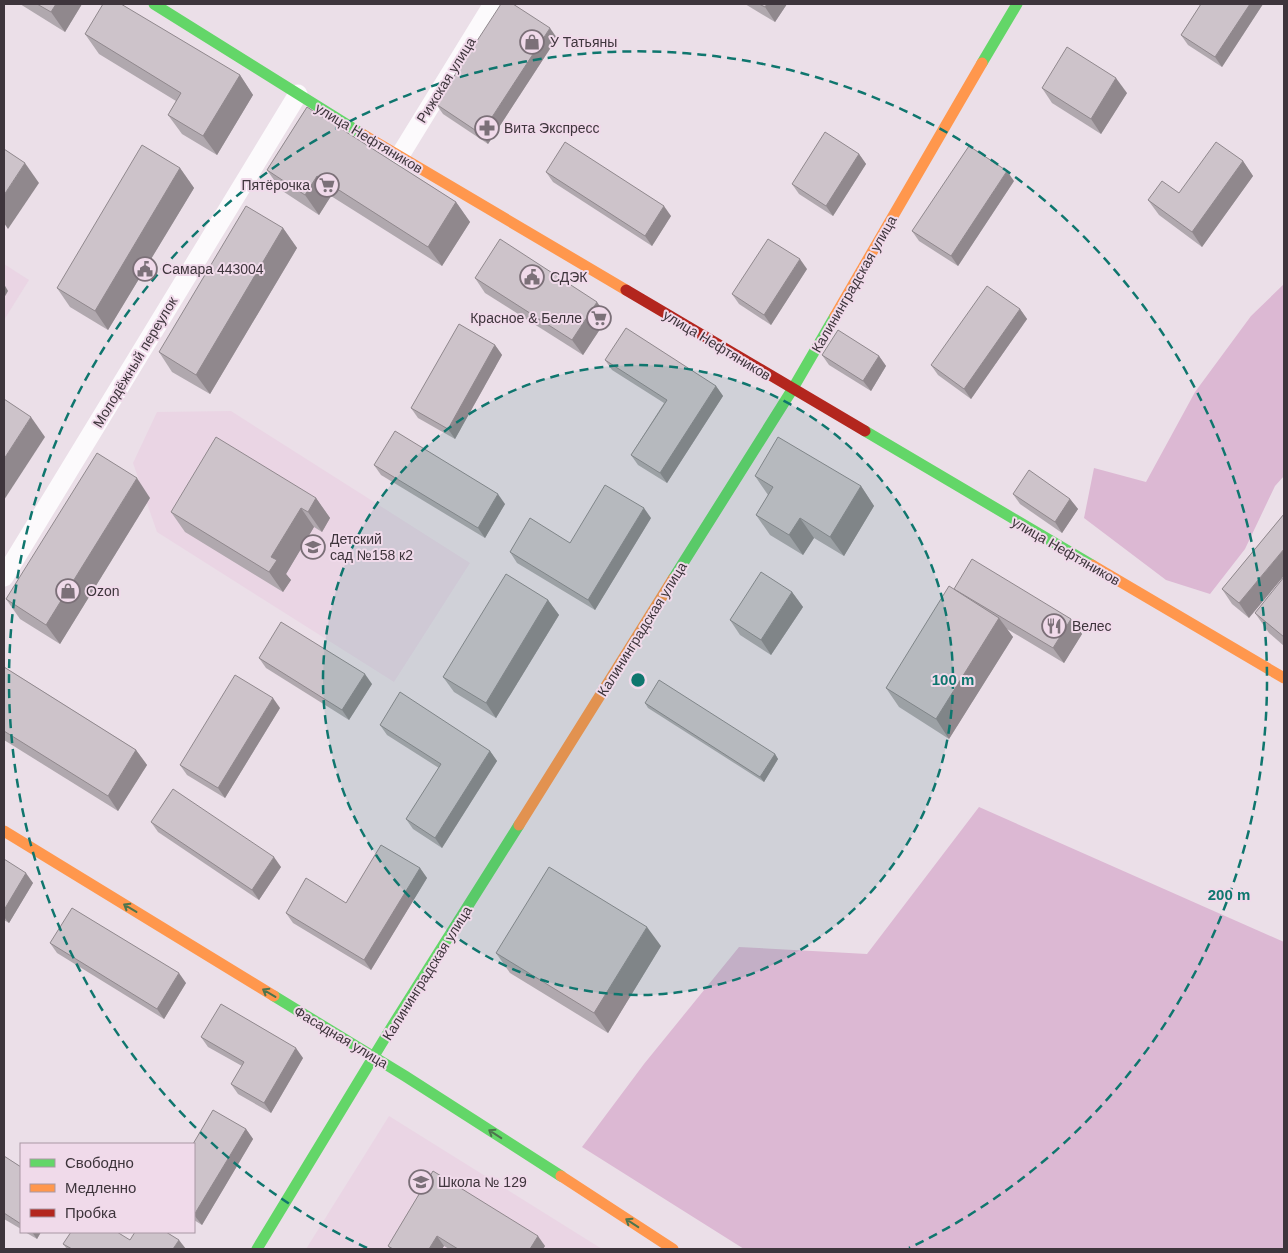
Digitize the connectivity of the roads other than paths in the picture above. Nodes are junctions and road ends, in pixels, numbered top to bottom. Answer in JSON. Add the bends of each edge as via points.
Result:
{"nodes":[{"id":1,"x":154,"y":4,"type":"edge"},
{"id":2,"x":493,"y":4,"type":"edge"},
{"id":3,"x":1017,"y":4,"type":"edge"},
{"id":4,"x":298,"y":94,"type":"junction"},
{"id":5,"x":399,"y":157,"type":"junction"},
{"id":6,"x":792,"y":390,"type":"junction"},
{"id":7,"x":4,"y":578,"type":"edge"},
{"id":8,"x":1284,"y":678,"type":"edge"},
{"id":9,"x":4,"y":831,"type":"edge"},
{"id":10,"x":374,"y":1057,"type":"junction"},
{"id":11,"x":662,"y":1246,"type":"edge"},
{"id":12,"x":257,"y":1249,"type":"edge"}],
"edges":[{"from":1,"to":4,"type":"street","name":"улица Нефтяников"},
{"from":2,"to":5,"type":"street","name":"Рижская улица"},
{"from":3,"to":6,"type":"street","name":"Калининградская улица"},
{"from":4,"to":5,"type":"street","name":"улица Нефтяников"},
{"from":4,"to":7,"type":"street","name":"Молодёжный переулок"},
{"from":5,"to":6,"type":"street","name":"улица Нефтяников"},
{"from":6,"to":8,"type":"street","name":"улица Нефтяников"},
{"from":6,"to":10,"type":"street","name":"Калининградская улица"},
{"from":10,"to":9,"type":"street","name":"Фасадная улица","one_way":true},
{"from":11,"to":10,"type":"street","name":"Фасадная улица","one_way":true},
{"from":10,"to":12,"type":"street","name":"Калининградская улица"}]}
